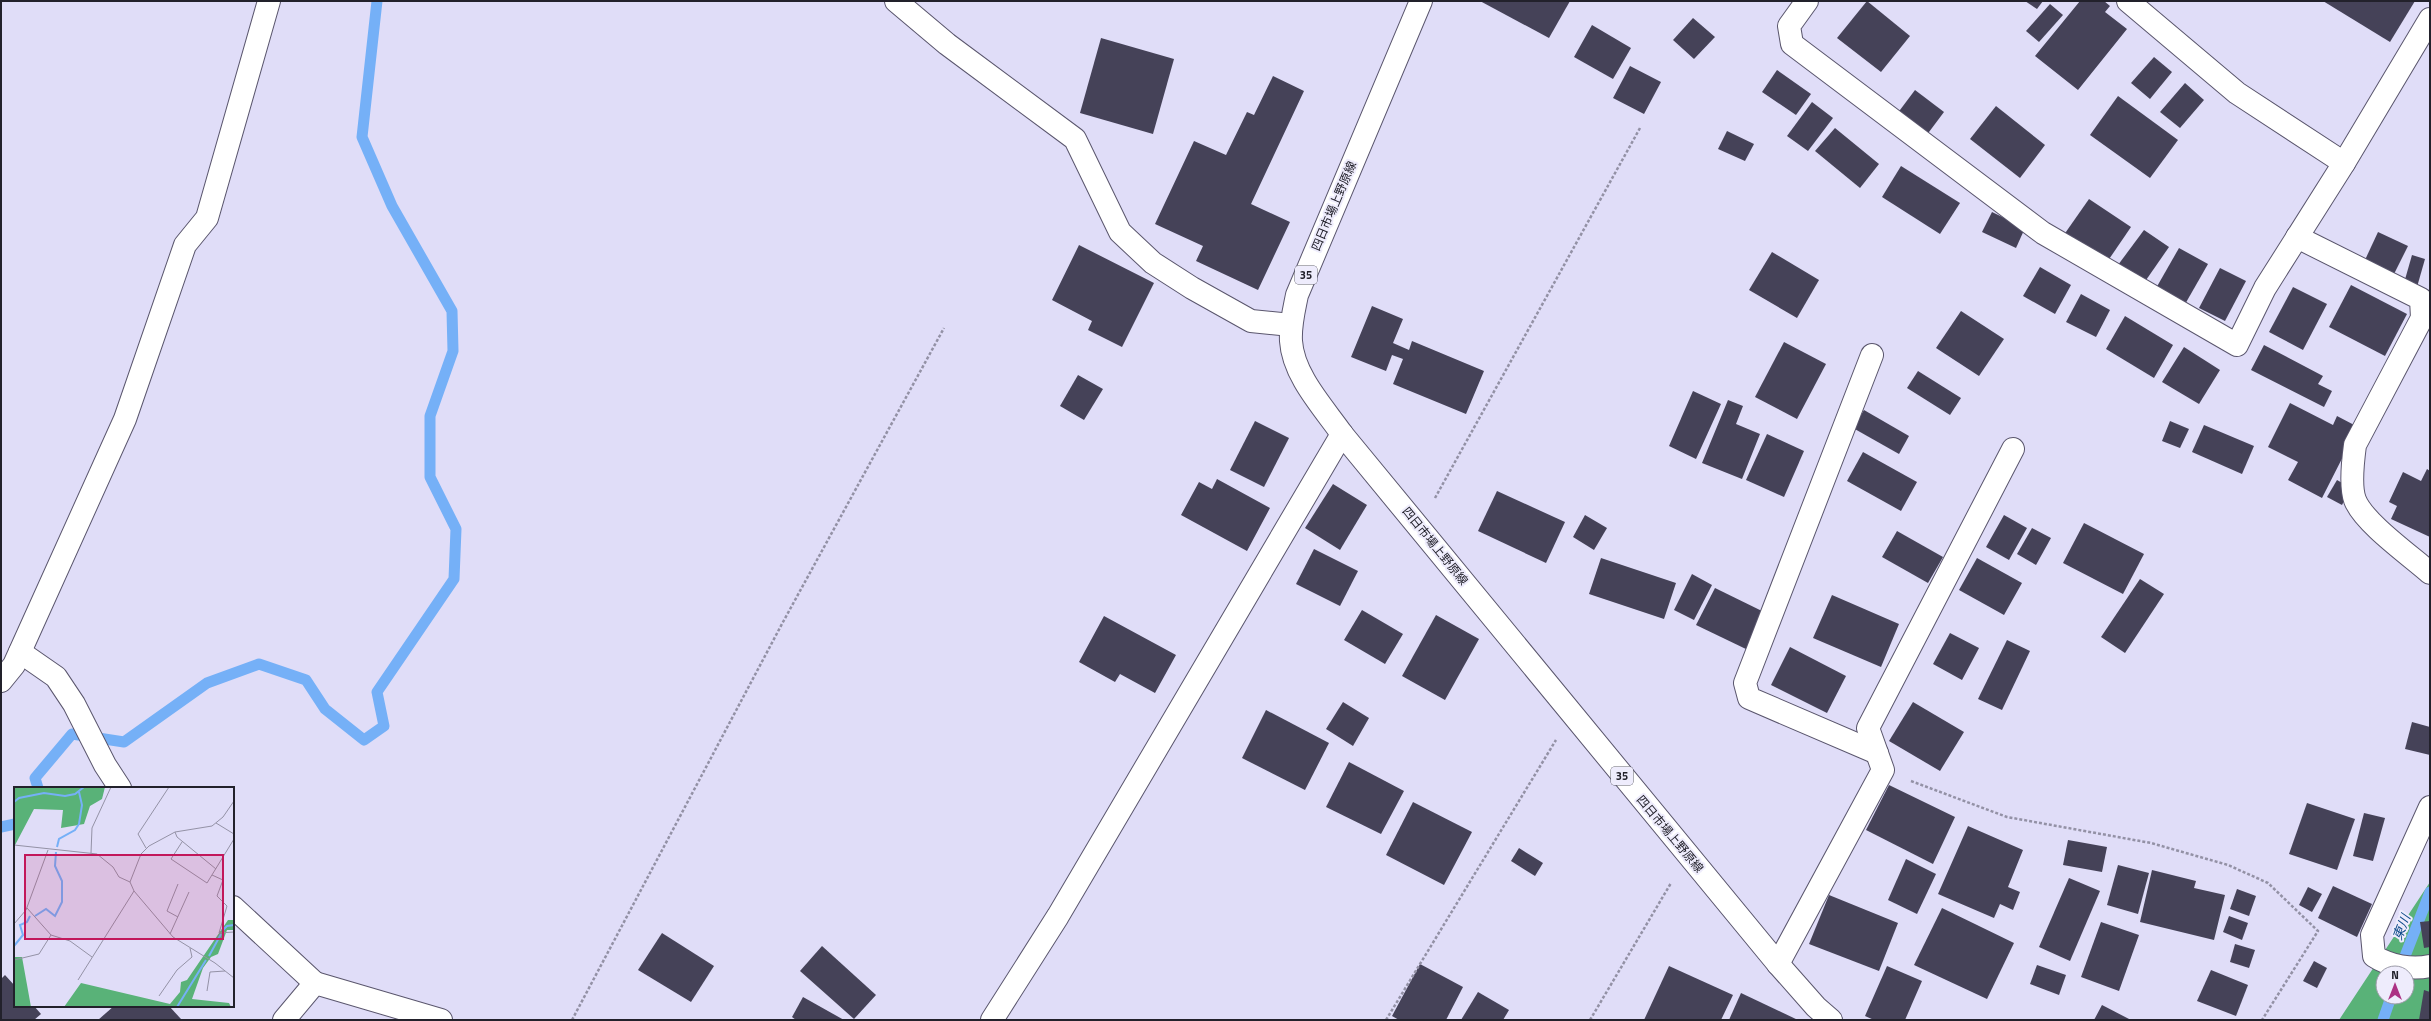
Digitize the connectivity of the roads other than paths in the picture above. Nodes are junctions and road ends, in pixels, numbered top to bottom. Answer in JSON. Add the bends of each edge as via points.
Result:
{"nodes":[{"id":1,"x":269,"y":1,"type":"edge"},
{"id":2,"x":896,"y":1,"type":"edge"},
{"id":3,"x":1421,"y":1,"type":"edge"},
{"id":4,"x":1807,"y":1,"type":"edge"},
{"id":5,"x":2128,"y":1,"type":"edge"},
{"id":6,"x":2430,"y":19,"type":"edge"},
{"id":7,"x":2344,"y":163,"type":"junction"},
{"id":8,"x":2297,"y":237,"type":"junction"},
{"id":9,"x":1291,"y":325,"type":"junction"},
{"id":10,"x":1872,"y":355,"type":"dead end"},
{"id":11,"x":1342,"y":434,"type":"junction"},
{"id":12,"x":2013,"y":449,"type":"dead end"},
{"id":13,"x":2430,"y":573,"type":"edge"},
{"id":14,"x":20,"y":652,"type":"junction"},
{"id":15,"x":1,"y":681,"type":"edge"},
{"id":16,"x":1880,"y":762,"type":"junction"},
{"id":17,"x":119,"y":787,"type":"edge"},
{"id":18,"x":2430,"y":807,"type":"edge"},
{"id":19,"x":234,"y":908,"type":"edge"},
{"id":20,"x":1778,"y":964,"type":"junction"},
{"id":21,"x":2430,"y":966,"type":"edge"},
{"id":22,"x":315,"y":983,"type":"junction"},
{"id":23,"x":284,"y":1020,"type":"edge"},
{"id":24,"x":441,"y":1020,"type":"edge"},
{"id":25,"x":992,"y":1020,"type":"edge"},
{"id":26,"x":1831,"y":1020,"type":"edge"}],
"edges":[{"from":1,"to":14,"type":"street","via":[[207,218],[185,245],[126,419]]},
{"from":2,"to":9,"type":"street","via":[[947,44],[1075,139],[1120,232],[1153,263],[1251,321]]},
{"from":3,"to":9,"type":"street","name":"四日市場上野原線","number":"35","via":[[1297,295]]},
{"from":4,"to":8,"type":"street","via":[[1789,26],[1792,44],[2043,233],[2236,345],[2265,288]]},
{"from":5,"to":7,"type":"street","via":[[2237,93]]},
{"from":6,"to":7,"type":"street"},
{"from":7,"to":8,"type":"street"},
{"from":8,"to":13,"type":"street","via":[[2421,299],[2422,318],[2355,445],[2352,466],[2355,500],[2370,522]]},
{"from":9,"to":11,"type":"street","name":"四日市場上野原線","number":"35","via":[[1291,342],[1303,379]]},
{"from":10,"to":16,"type":"street","via":[[1745,683],[1749,698]]},
{"from":11,"to":20,"type":"street","name":"四日市場上野原線","number":"35"},
{"from":11,"to":25,"type":"street","via":[[1058,916]]},
{"from":12,"to":16,"type":"street","via":[[1868,728]]},
{"from":14,"to":15,"type":"street","via":[[14,665]]},
{"from":14,"to":17,"type":"street","via":[[56,677],[74,704]]},
{"from":16,"to":20,"type":"street"},
{"from":18,"to":21,"type":"street","via":[[2372,935],[2374,956],[2384,963],[2419,968]]},
{"from":19,"to":22,"type":"street"},
{"from":20,"to":26,"type":"street","name":"四日市場上野原線","number":"35"},
{"from":22,"to":23,"type":"street"},
{"from":22,"to":24,"type":"street"}]}
